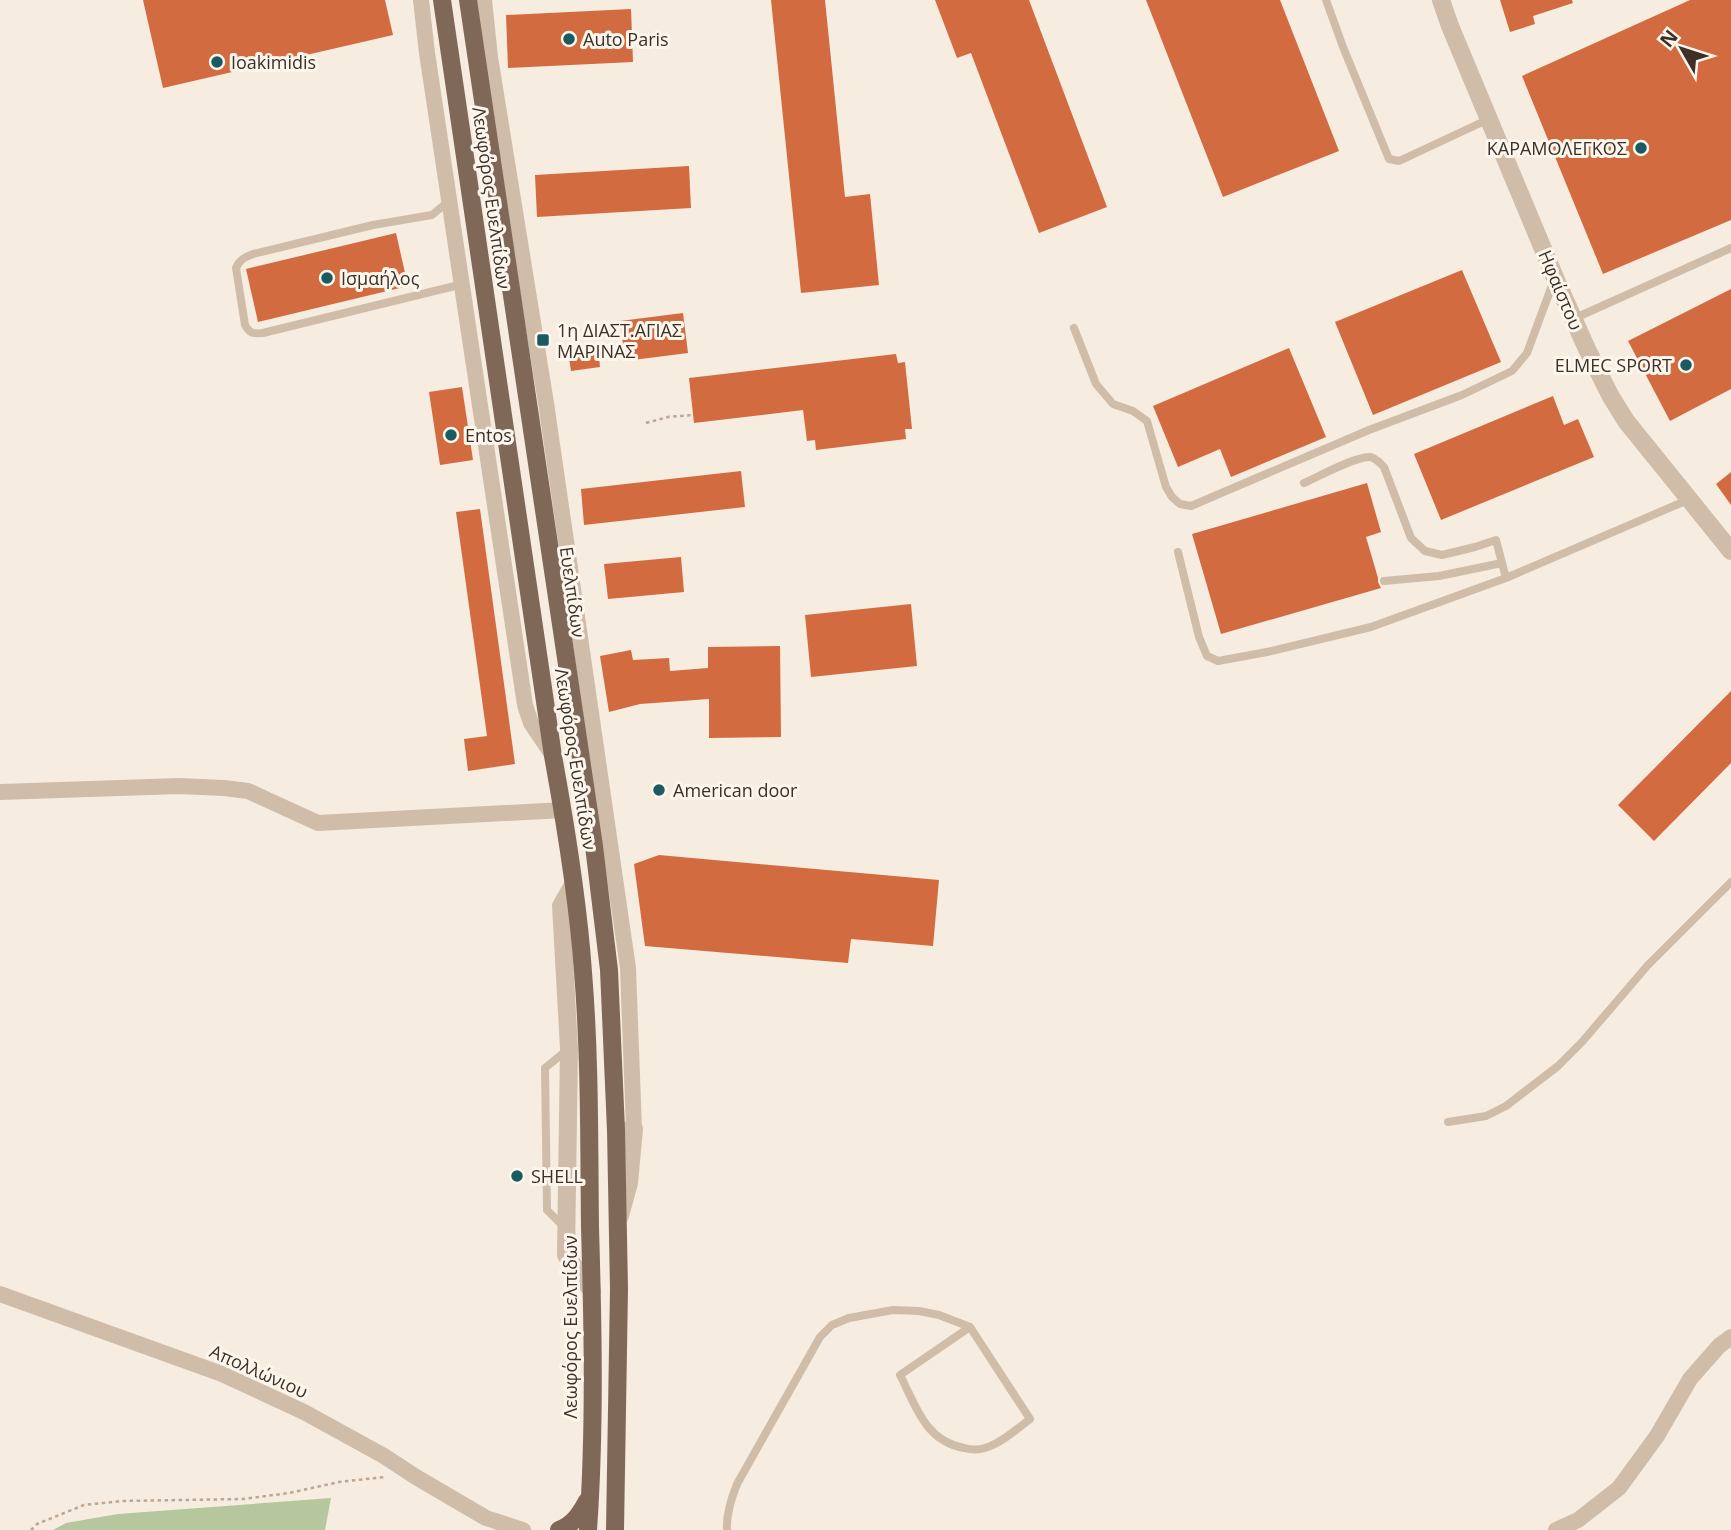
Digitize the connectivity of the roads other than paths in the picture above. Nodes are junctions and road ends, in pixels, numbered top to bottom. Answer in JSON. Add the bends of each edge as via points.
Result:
{"nodes":[{"id":1,"x":421,"y":0,"type":"edge"},
{"id":2,"x":442,"y":0,"type":"edge"},
{"id":3,"x":468,"y":0,"type":"edge"},
{"id":4,"x":484,"y":0,"type":"edge"},
{"id":5,"x":1326,"y":0,"type":"edge"},
{"id":6,"x":1441,"y":0,"type":"edge"},
{"id":7,"x":1489,"y":119,"type":"junction"},
{"id":8,"x":497,"y":141,"type":"junction"},
{"id":9,"x":470,"y":196,"type":"junction"},
{"id":10,"x":451,"y":200,"type":"junction"},
{"id":11,"x":1731,"y":248,"type":"edge"},
{"id":12,"x":1555,"y":277,"type":"junction"},
{"id":13,"x":463,"y":284,"type":"junction"},
{"id":14,"x":1573,"y":319,"type":"junction"},
{"id":15,"x":1074,"y":328,"type":"dead end"},
{"id":16,"x":1304,"y":483,"type":"dead end"},
{"id":17,"x":1690,"y":499,"type":"junction"},
{"id":18,"x":1178,"y":551,"type":"dead end"},
{"id":19,"x":1731,"y":551,"type":"edge"},
{"id":20,"x":1502,"y":563,"type":"junction"},
{"id":21,"x":1506,"y":578,"type":"junction"},
{"id":22,"x":1384,"y":581,"type":"dead end"},
{"id":23,"x":554,"y":756,"type":"junction"},
{"id":24,"x":0,"y":792,"type":"edge"},
{"id":25,"x":563,"y":810,"type":"junction"},
{"id":26,"x":598,"y":818,"type":"junction"},
{"id":27,"x":1731,"y":882,"type":"edge"},
{"id":28,"x":573,"y":884,"type":"junction"},
{"id":29,"x":628,"y":968,"type":"junction"},
{"id":30,"x":610,"y":970,"type":"junction"},
{"id":31,"x":569,"y":1048,"type":"junction"},
{"id":32,"x":589,"y":1105,"type":"junction"},
{"id":33,"x":569,"y":1107,"type":"junction"},
{"id":34,"x":1448,"y":1122,"type":"dead end"},
{"id":35,"x":625,"y":1130,"type":"junction"},
{"id":36,"x":568,"y":1231,"type":"junction"},
{"id":37,"x":592,"y":1291,"type":"junction"},
{"id":38,"x":0,"y":1294,"type":"edge"},
{"id":39,"x":970,"y":1327,"type":"junction"},
{"id":40,"x":1731,"y":1337,"type":"edge"},
{"id":41,"x":590,"y":1494,"type":"junction"},
{"id":42,"x":492,"y":1524,"type":"edge"},
{"id":43,"x":523,"y":1530,"type":"edge"},
{"id":44,"x":559,"y":1530,"type":"edge"},
{"id":45,"x":588,"y":1530,"type":"edge"},
{"id":46,"x":615,"y":1530,"type":"edge"},
{"id":47,"x":727,"y":1530,"type":"edge"},
{"id":48,"x":1556,"y":1530,"type":"edge"}],
"edges":[{"from":1,"to":10,"type":"street"},
{"from":2,"to":9,"type":"main road","name":"Λεωφόρος Ευελπίδων"},
{"from":3,"to":8,"type":"main road","name":"Λεωφόρος Ευελπίδων"},
{"from":4,"to":8,"type":"street"},
{"from":5,"to":7,"type":"lane","via":[[1389,159],[1399,161]]},
{"from":6,"to":7,"type":"street","name":"Ηφαίστου"},
{"from":7,"to":12,"type":"street","name":"Ηφαίστου"},
{"from":8,"to":26,"type":"main road","name":"Λεωφόρος Ευελπίδων"},
{"from":9,"to":10,"type":"street"},
{"from":9,"to":23,"type":"main road","name":"Λεωφόρος Ευελπίδων"},
{"from":10,"to":13,"type":"street"},
{"from":10,"to":13,"type":"lane","via":[[432,215],[253,254],[236,268],[245,325],[253,334]]},
{"from":11,"to":14,"type":"lane"},
{"from":12,"to":14,"type":"street","name":"Ηφαίστου"},
{"from":12,"to":15,"type":"lane","via":[[1527,353],[1512,371],[1462,396],[1368,430],[1191,506],[1180,504],[1166,486],[1147,421],[1113,404],[1097,384]]},
{"from":13,"to":23,"type":"street","via":[[525,705],[531,723]]},
{"from":14,"to":17,"type":"street","name":"Ηφαίστου","via":[[1626,421]]},
{"from":16,"to":20,"type":"lane","via":[[1371,457],[1384,467],[1411,538],[1425,551],[1442,555],[1496,540]]},
{"from":17,"to":19,"type":"street","name":"Ηφαίστου"},
{"from":17,"to":21,"type":"lane"},
{"from":18,"to":21,"type":"lane","via":[[1199,637],[1206,656],[1218,661],[1371,627]]},
{"from":20,"to":21,"type":"lane"},
{"from":20,"to":22,"type":"lane"},
{"from":23,"to":25,"type":"main road","name":"Λεωφόρος Ευελπίδων"},
{"from":24,"to":25,"type":"street","via":[[224,788],[248,792],[318,823]]},
{"from":25,"to":28,"type":"main road","name":"Λεωφόρος Ευελπίδων"},
{"from":26,"to":29,"type":"street"},
{"from":26,"to":30,"type":"main road","name":"Λεωφόρος Ευελπίδων"},
{"from":27,"to":34,"type":"lane","via":[[1648,965],[1558,1066],[1506,1106],[1486,1116]]},
{"from":28,"to":31,"type":"street","via":[[561,906]]},
{"from":28,"to":32,"type":"main road","name":"Λεωφόρος Ευελπίδων","via":[[583,971]]},
{"from":29,"to":30,"type":"street"},
{"from":29,"to":35,"type":"street"},
{"from":30,"to":35,"type":"main road","name":"Λεωφόρος Ευελπίδων"},
{"from":31,"to":33,"type":"street"},
{"from":31,"to":36,"type":"lane","via":[[545,1068],[547,1210]]},
{"from":32,"to":33,"type":"street"},
{"from":32,"to":37,"type":"main road","name":"Λεωφόρος Ευελπίδων"},
{"from":33,"to":36,"type":"street"},
{"from":35,"to":46,"type":"main road","name":"Λεωφόρος Ευελπίδων","via":[[617,1226]]},
{"from":36,"to":37,"type":"street","via":[[566,1255]]},
{"from":37,"to":41,"type":"main road","name":"Λεωφόρος Ευελπίδων"},
{"from":38,"to":42,"type":"street","name":"Απολλώνιου","via":[[222,1374],[304,1412]]},
{"from":39,"to":39,"type":"lane","via":[[1030,1419],[993,1445],[973,1450],[936,1437],[900,1374]]},
{"from":39,"to":47,"type":"lane","via":[[939,1315],[893,1310],[832,1325],[820,1337],[737,1484]]},
{"from":40,"to":48,"type":"street","via":[[1690,1380],[1619,1488],[1578,1520]]},
{"from":41,"to":44,"type":"main road","via":[[576,1519]]},
{"from":41,"to":45,"type":"main road","name":"Λεωφόρος Ευελπίδων"},
{"from":42,"to":43,"type":"street","name":"Απολλώνιου"}]}
